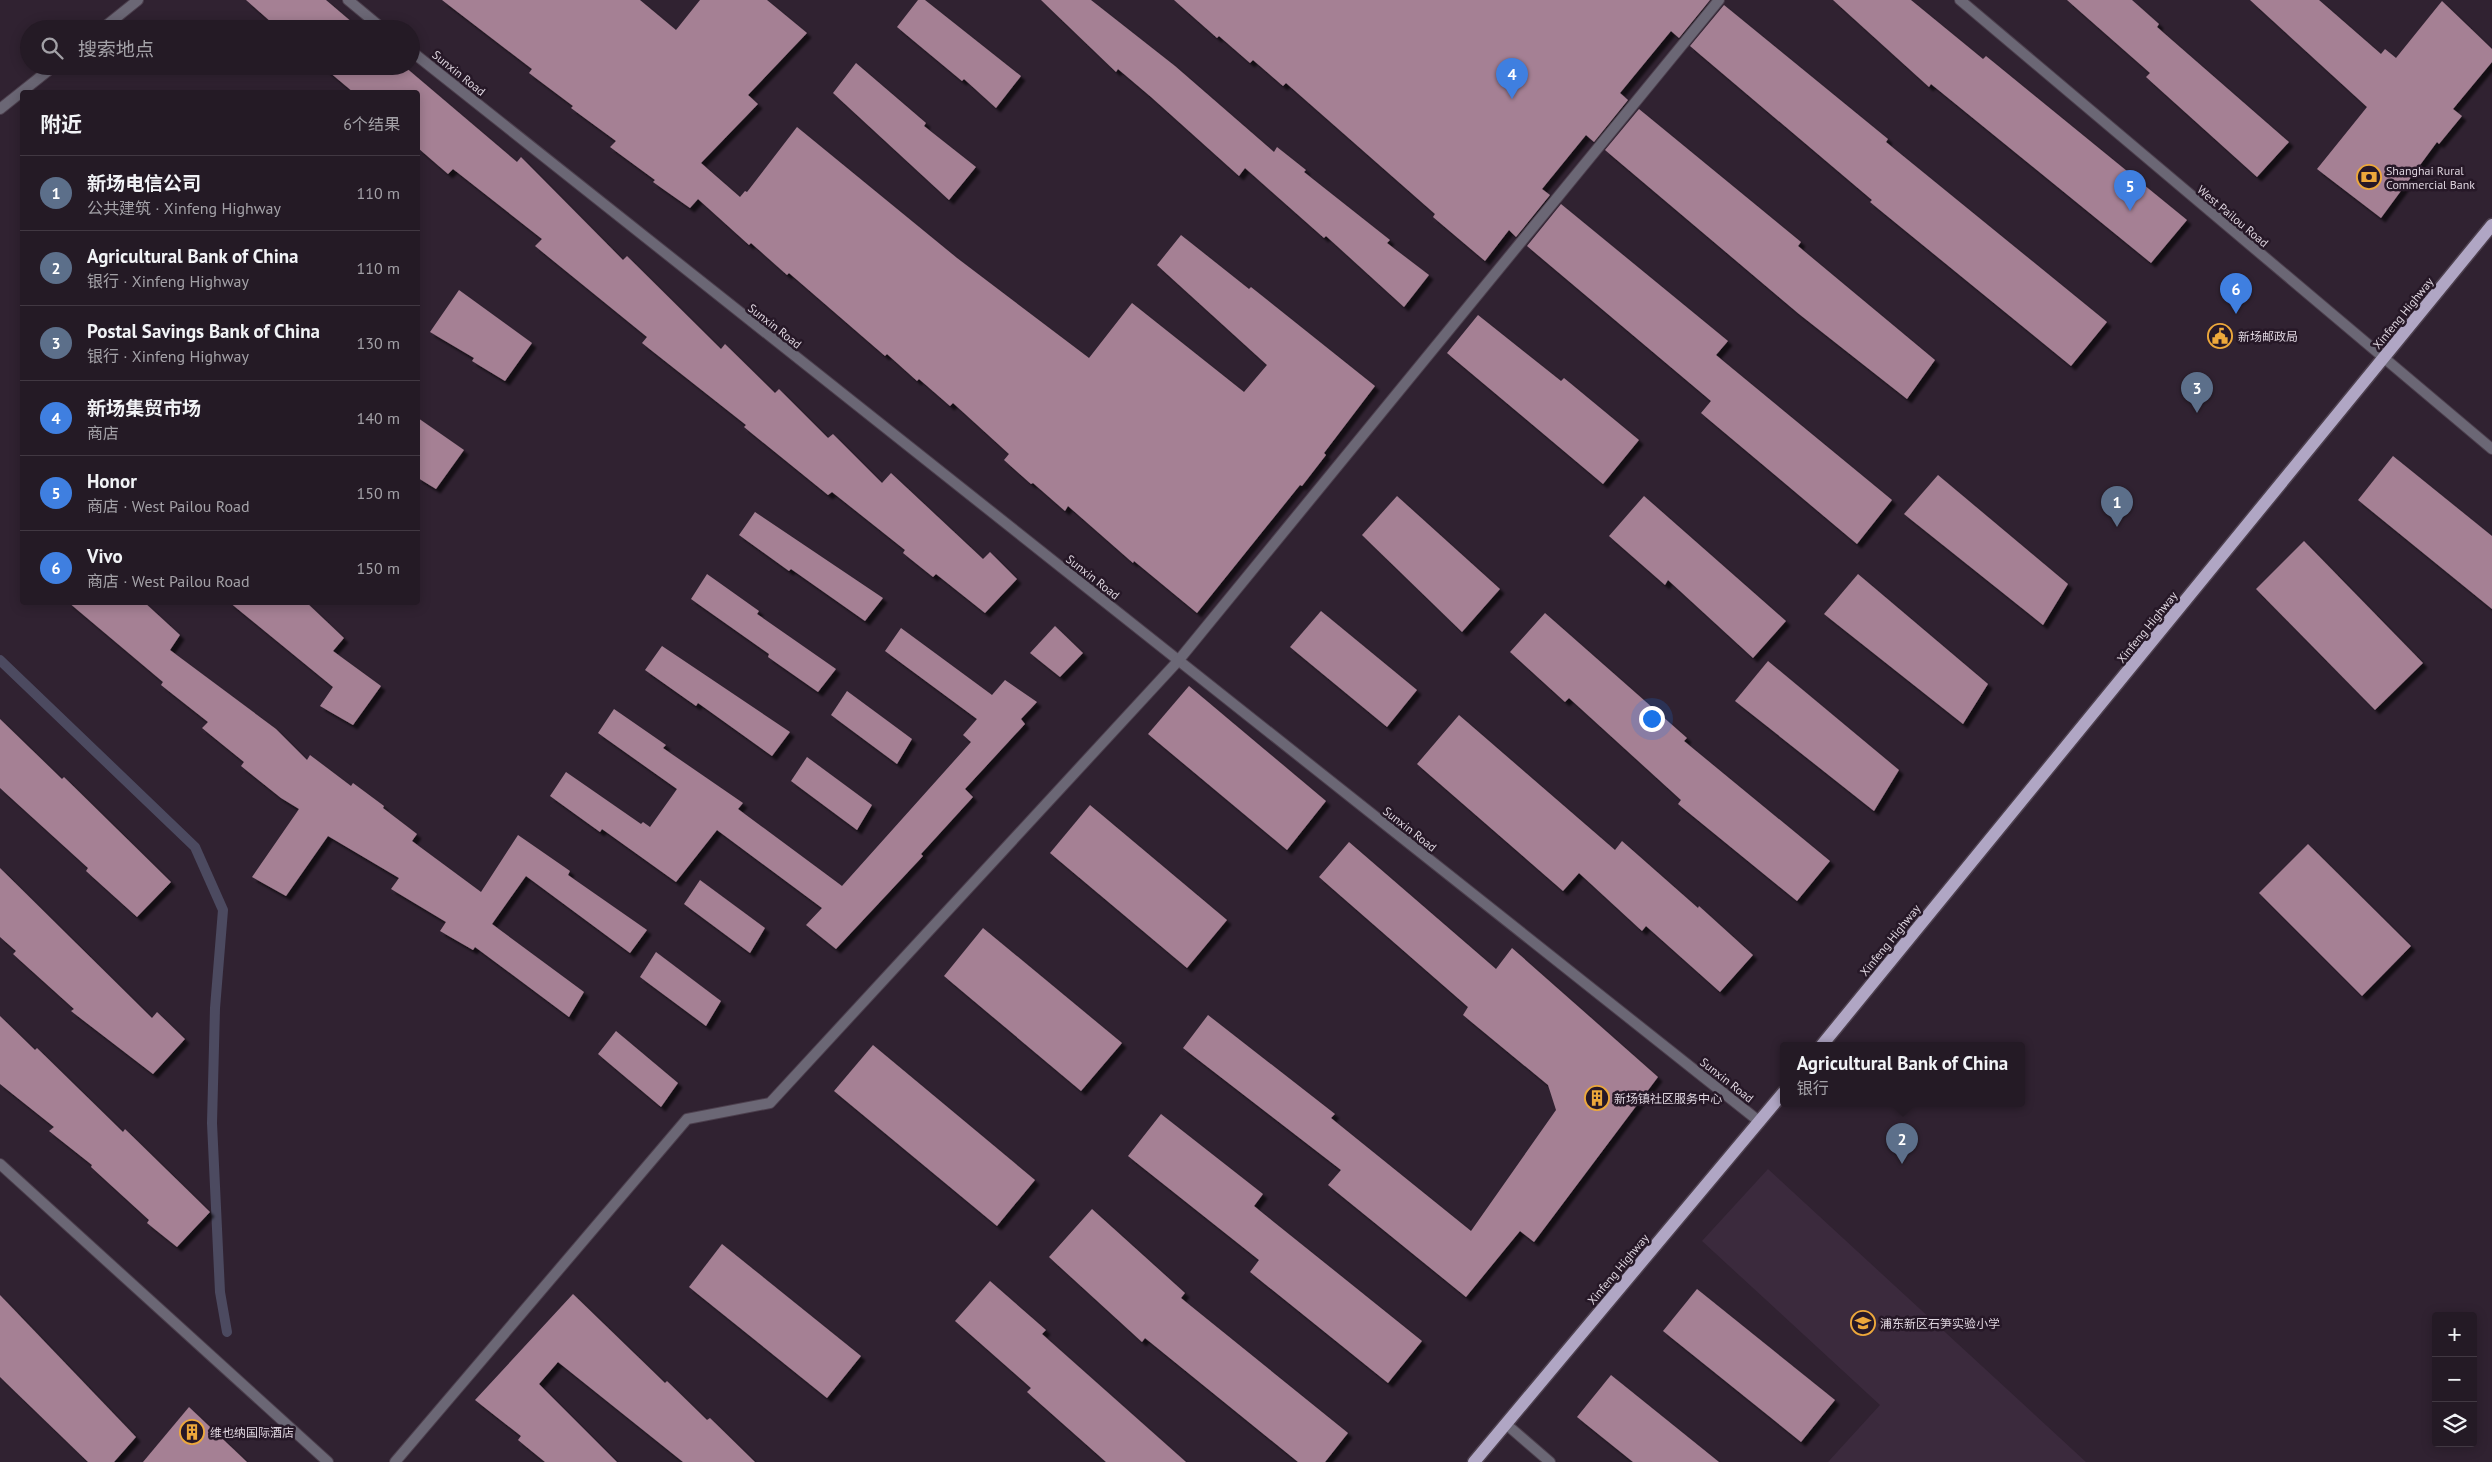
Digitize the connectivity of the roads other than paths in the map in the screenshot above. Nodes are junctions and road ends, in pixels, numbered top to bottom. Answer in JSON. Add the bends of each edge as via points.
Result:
{"nodes":[{"id":1,"x":138,"y":0,"type":"edge"},
{"id":2,"x":348,"y":0,"type":"edge"},
{"id":3,"x":1719,"y":0,"type":"edge"},
{"id":4,"x":1960,"y":0,"type":"edge"},
{"id":5,"x":113,"y":20,"type":"edge"},
{"id":6,"x":373,"y":20,"type":"edge"},
{"id":7,"x":420,"y":58,"type":"edge"},
{"id":8,"x":43,"y":75,"type":"edge"},
{"id":9,"x":24,"y":90,"type":"edge"},
{"id":10,"x":20,"y":93,"type":"edge"},
{"id":11,"x":0,"y":109,"type":"edge"},
{"id":12,"x":2492,"y":225,"type":"edge"},
{"id":13,"x":2385,"y":357,"type":"junction"},
{"id":14,"x":2492,"y":449,"type":"edge"},
{"id":15,"x":1178,"y":661,"type":"junction"},
{"id":16,"x":1824,"y":1042,"type":"edge"},
{"id":17,"x":1780,"y":1097,"type":"edge"},
{"id":18,"x":1760,"y":1122,"type":"junction"},
{"id":19,"x":0,"y":1164,"type":"edge"},
{"id":20,"x":1506,"y":1424,"type":"junction"},
{"id":21,"x":328,"y":1462,"type":"edge"},
{"id":22,"x":395,"y":1462,"type":"edge"},
{"id":23,"x":1474,"y":1462,"type":"edge"},
{"id":24,"x":1550,"y":1462,"type":"edge"}],
"edges":[{"from":1,"to":5,"type":"street"},
{"from":2,"to":6,"type":"street"},
{"from":3,"to":15,"type":"street"},
{"from":4,"to":13,"type":"street","name":"West Pailou Road"},
{"from":7,"to":15,"type":"street","name":"Sunxin Road"},
{"from":8,"to":9,"type":"street"},
{"from":10,"to":11,"type":"street"},
{"from":12,"to":13,"type":"main road","name":"Xinfeng Highway"},
{"from":13,"to":14,"type":"street","name":"West Pailou Road"},
{"from":13,"to":16,"type":"main road","name":"Xinfeng Highway"},
{"from":15,"to":18,"type":"street","name":"Sunxin Road"},
{"from":15,"to":22,"type":"street","via":[[770,1103],[686,1119]]},
{"from":17,"to":18,"type":"main road","name":"Xinfeng Highway"},
{"from":18,"to":20,"type":"main road","name":"Xinfeng Highway"},
{"from":19,"to":21,"type":"street"},
{"from":20,"to":23,"type":"main road","name":"Xinfeng Highway"},
{"from":20,"to":24,"type":"street"}]}
